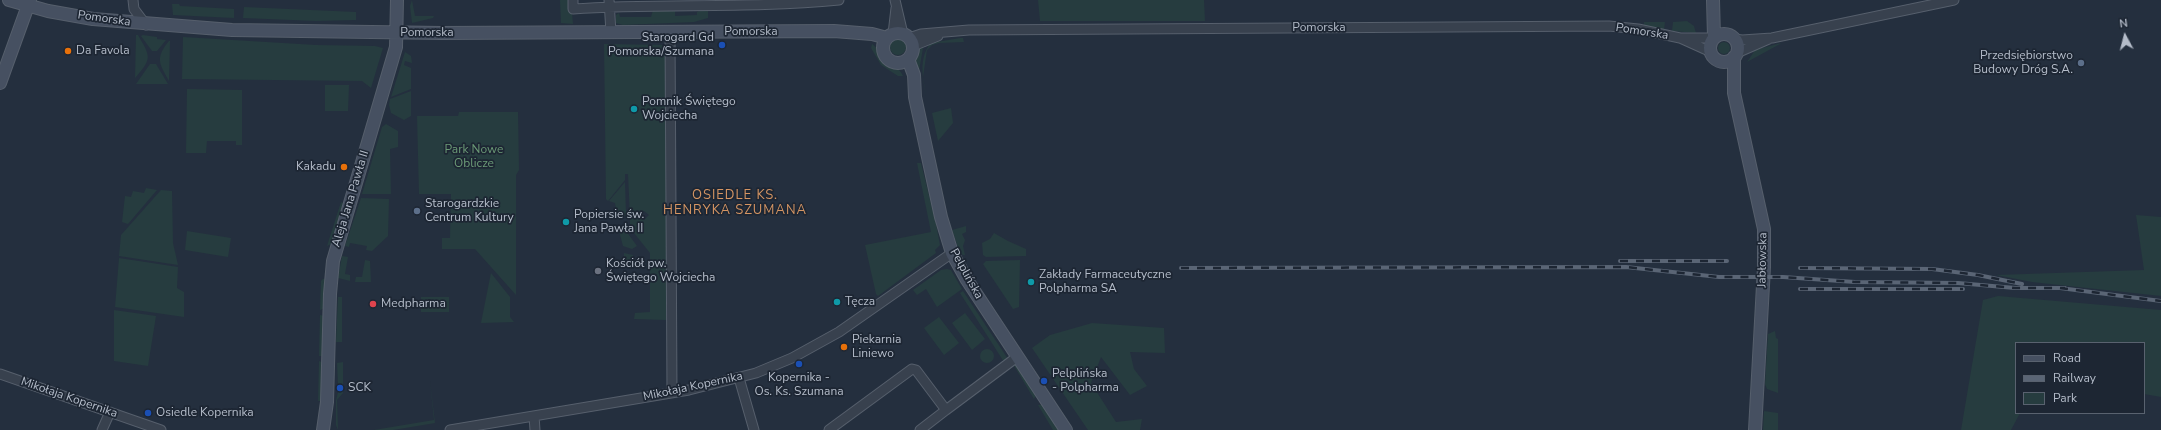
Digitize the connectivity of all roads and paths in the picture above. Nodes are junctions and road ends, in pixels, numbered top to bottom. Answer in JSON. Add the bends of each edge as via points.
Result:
{"nodes":[{"id":1,"x":9,"y":0,"type":"edge"},
{"id":2,"x":397,"y":0,"type":"edge"},
{"id":3,"x":573,"y":0,"type":"edge"},
{"id":4,"x":838,"y":0,"type":"edge"},
{"id":5,"x":1954,"y":0,"type":"edge"},
{"id":6,"x":1713,"y":1,"type":"edge"},
{"id":7,"x":800,"y":2,"type":"edge"},
{"id":8,"x":896,"y":2,"type":"edge"},
{"id":9,"x":29,"y":3,"type":"edge"},
{"id":10,"x":659,"y":3,"type":"edge"},
{"id":11,"x":710,"y":3,"type":"edge"},
{"id":12,"x":753,"y":3,"type":"edge"},
{"id":13,"x":133,"y":4,"type":"edge"},
{"id":14,"x":588,"y":4,"type":"edge"},
{"id":15,"x":610,"y":4,"type":"edge"},
{"id":16,"x":122,"y":22,"type":"junction"},
{"id":17,"x":146,"y":25,"type":"junction"},
{"id":18,"x":670,"y":32,"type":"junction"},
{"id":19,"x":398,"y":33,"type":"junction"},
{"id":20,"x":611,"y":33,"type":"junction"},
{"id":21,"x":1732,"y":37,"type":"junction"},
{"id":22,"x":1680,"y":38,"type":"junction"},
{"id":23,"x":1714,"y":38,"type":"junction"},
{"id":24,"x":1772,"y":38,"type":"junction"},
{"id":25,"x":898,"y":39,"type":"junction"},
{"id":26,"x":1736,"y":55,"type":"junction"},
{"id":27,"x":1714,"y":56,"type":"junction"},
{"id":28,"x":903,"y":60,"type":"junction"},
{"id":29,"x":0,"y":83,"type":"edge"},
{"id":30,"x":1734,"y":93,"type":"junction"},
{"id":31,"x":952,"y":253,"type":"junction"},
{"id":32,"x":1017,"y":357,"type":"junction"},
{"id":33,"x":0,"y":374,"type":"edge"},
{"id":34,"x":739,"y":378,"type":"junction"},
{"id":35,"x":672,"y":393,"type":"junction"},
{"id":36,"x":327,"y":402,"type":"junction"},
{"id":37,"x":946,"y":410,"type":"junction"},
{"id":38,"x":110,"y":412,"type":"junction"},
{"id":39,"x":534,"y":416,"type":"junction"},
{"id":40,"x":833,"y":429,"type":"edge"},
{"id":41,"x":102,"y":430,"type":"edge"},
{"id":42,"x":161,"y":430,"type":"edge"},
{"id":43,"x":323,"y":430,"type":"edge"},
{"id":44,"x":331,"y":430,"type":"edge"},
{"id":45,"x":450,"y":430,"type":"edge"},
{"id":46,"x":536,"y":430,"type":"edge"},
{"id":47,"x":754,"y":430,"type":"edge"},
{"id":48,"x":920,"y":430,"type":"edge"},
{"id":49,"x":1066,"y":430,"type":"edge"},
{"id":50,"x":1755,"y":430,"type":"edge"}],
"edges":[{"from":1,"to":9,"type":"street","name":"Pomorska"},
{"from":2,"to":19,"type":"street","name":"Aleja Jana Pawła II"},
{"from":3,"to":14,"type":"street","via":[[573,9]]},
{"from":4,"to":7,"type":"street"},
{"from":5,"to":24,"type":"street"},
{"from":6,"to":21,"type":"street"},
{"from":6,"to":23,"type":"street"},
{"from":7,"to":12,"type":"street"},
{"from":8,"to":25,"type":"street"},
{"from":9,"to":16,"type":"street","name":"Pomorska","via":[[85,18]]},
{"from":9,"to":29,"type":"street"},
{"from":10,"to":11,"type":"street"},
{"from":10,"to":15,"type":"street"},
{"from":11,"to":12,"type":"street"},
{"from":13,"to":16,"type":"street"},
{"from":13,"to":17,"type":"street"},
{"from":14,"to":15,"type":"street"},
{"from":15,"to":20,"type":"street"},
{"from":16,"to":17,"type":"street","name":"Pomorska"},
{"from":17,"to":19,"type":"street","name":"Pomorska","via":[[232,30]]},
{"from":18,"to":20,"type":"street","name":"Pomorska"},
{"from":18,"to":25,"type":"street","name":"Pomorska","via":[[828,31],[870,40]]},
{"from":18,"to":35,"type":"street"},
{"from":19,"to":20,"type":"street","name":"Pomorska"},
{"from":19,"to":36,"type":"street","name":"Aleja Jana Pawła II","via":[[395,52],[333,261]]},
{"from":21,"to":23,"type":"street","via":[[1722,34]]},
{"from":21,"to":24,"type":"street","via":[[1742,40]]},
{"from":21,"to":26,"type":"street","via":[[1738,45]]},
{"from":22,"to":23,"type":"street","name":"Pomorska"},
{"from":22,"to":25,"type":"street","name":"Pomorska","via":[[1609,26],[956,30],[923,41]]},
{"from":22,"to":27,"type":"street","name":"Pomorska"},
{"from":23,"to":27,"type":"street","via":[[1710,45]]},
{"from":24,"to":26,"type":"street"},
{"from":25,"to":28,"type":"street"},
{"from":25,"to":28,"type":"street","via":[[887,58]]},
{"from":26,"to":27,"type":"street","via":[[1727,61]]},
{"from":26,"to":30,"type":"street","name":"Jabłowska"},
{"from":27,"to":30,"type":"street","name":"Jabłowska"},
{"from":28,"to":31,"type":"street","name":"Pelplińska","via":[[915,97],[941,217]]},
{"from":30,"to":50,"type":"street","name":"Jabłowska","via":[[1764,229]]},
{"from":31,"to":32,"type":"street","name":"Pelplińska"},
{"from":31,"to":34,"type":"street","name":"Mikołaja Kopernika","via":[[826,340],[792,358]]},
{"from":32,"to":37,"type":"street"},
{"from":32,"to":49,"type":"street","name":"Pelplińska"},
{"from":33,"to":38,"type":"street","name":"Mikołaja Kopernika"},
{"from":34,"to":35,"type":"street","name":"Mikołaja Kopernika"},
{"from":34,"to":47,"type":"street"},
{"from":35,"to":39,"type":"street","name":"Mikołaja Kopernika"},
{"from":36,"to":43,"type":"street","name":"Aleja Jana Pawła II"},
{"from":36,"to":44,"type":"street","name":"Aleja Jana Pawła II"},
{"from":37,"to":40,"type":"street","via":[[916,370],[912,369]]},
{"from":37,"to":48,"type":"street"},
{"from":38,"to":41,"type":"street"},
{"from":38,"to":42,"type":"street","name":"Mikołaja Kopernika"},
{"from":39,"to":45,"type":"street","name":"Mikołaja Kopernika"},
{"from":39,"to":46,"type":"street"}]}
